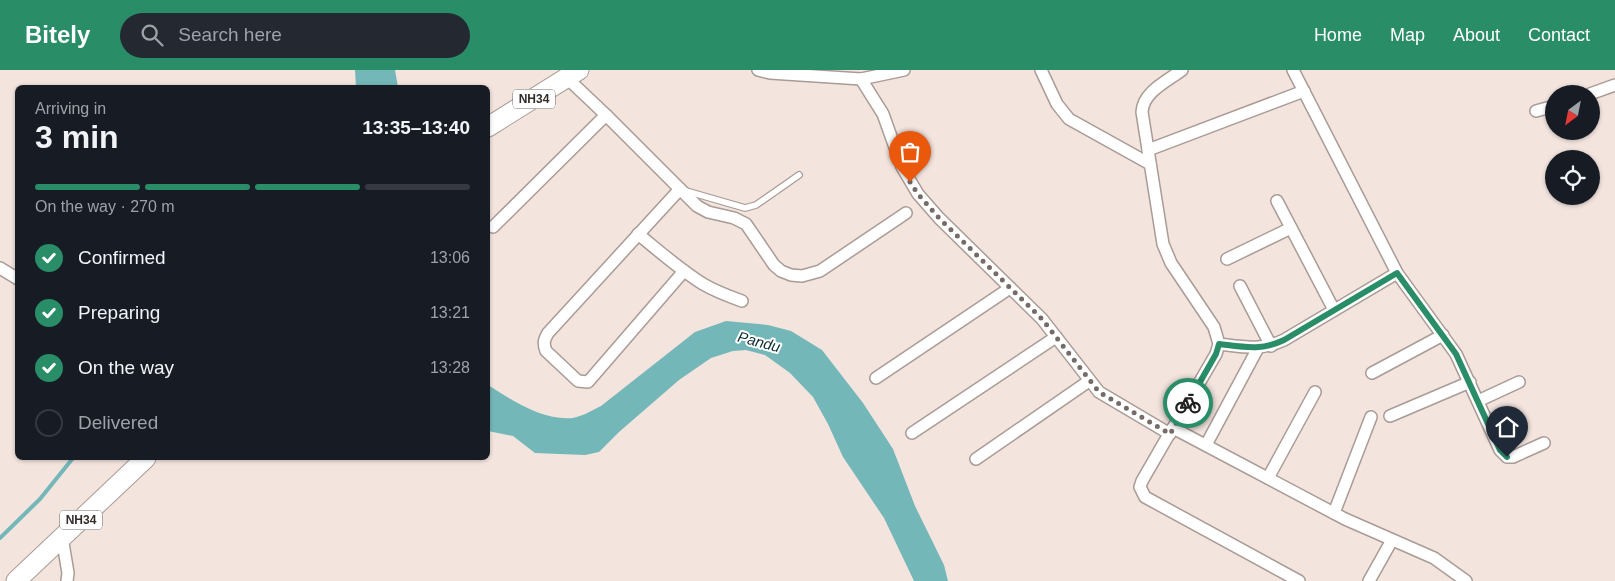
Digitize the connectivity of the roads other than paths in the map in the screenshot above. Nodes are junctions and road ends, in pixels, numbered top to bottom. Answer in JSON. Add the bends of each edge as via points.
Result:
{"nodes":[{"id":1,"x":758,"y":70,"type":"edge"},
{"id":2,"x":904,"y":70,"type":"edge"},
{"id":3,"x":1041,"y":70,"type":"edge"},
{"id":4,"x":1182,"y":70,"type":"edge"},
{"id":5,"x":1293,"y":70,"type":"edge"},
{"id":6,"x":573,"y":74,"type":"edge"},
{"id":7,"x":861,"y":79,"type":"junction"},
{"id":8,"x":1615,"y":85,"type":"edge"},
{"id":9,"x":1600,"y":90,"type":"edge"},
{"id":10,"x":1304,"y":91,"type":"junction"},
{"id":11,"x":1545,"y":109,"type":"edge"},
{"id":12,"x":1536,"y":112,"type":"dead end"},
{"id":13,"x":606,"y":115,"type":"junction"},
{"id":14,"x":490,"y":126,"type":"edge"},
{"id":15,"x":1148,"y":150,"type":"junction"},
{"id":16,"x":1150,"y":164,"type":"junction"},
{"id":17,"x":799,"y":175,"type":"dead end"},
{"id":18,"x":680,"y":189,"type":"junction"},
{"id":19,"x":1277,"y":201,"type":"dead end"},
{"id":20,"x":906,"y":213,"type":"dead end"},
{"id":21,"x":494,"y":228,"type":"dead end"},
{"id":22,"x":1291,"y":228,"type":"junction"},
{"id":23,"x":638,"y":234,"type":"junction"},
{"id":24,"x":1228,"y":259,"type":"dead end"},
{"id":25,"x":0,"y":268,"type":"edge"},
{"id":26,"x":684,"y":271,"type":"junction"},
{"id":27,"x":1397,"y":273,"type":"junction"},
{"id":28,"x":15,"y":278,"type":"edge"},
{"id":29,"x":1240,"y":286,"type":"dead end"},
{"id":30,"x":1010,"y":288,"type":"junction"},
{"id":31,"x":742,"y":301,"type":"dead end"},
{"id":32,"x":1334,"y":310,"type":"junction"},
{"id":33,"x":1443,"y":335,"type":"junction"},
{"id":34,"x":1056,"y":337,"type":"junction"},
{"id":35,"x":1219,"y":344,"type":"junction"},
{"id":36,"x":1271,"y":346,"type":"junction"},
{"id":37,"x":1258,"y":348,"type":"junction"},
{"id":38,"x":1372,"y":373,"type":"dead end"},
{"id":39,"x":876,"y":378,"type":"dead end"},
{"id":40,"x":1089,"y":381,"type":"junction"},
{"id":41,"x":1470,"y":382,"type":"junction"},
{"id":42,"x":1519,"y":382,"type":"dead end"},
{"id":43,"x":1315,"y":392,"type":"dead end"},
{"id":44,"x":1478,"y":402,"type":"junction"},
{"id":45,"x":1390,"y":416,"type":"dead end"},
{"id":46,"x":1371,"y":417,"type":"dead end"},
{"id":47,"x":1172,"y":431,"type":"junction"},
{"id":48,"x":912,"y":433,"type":"dead end"},
{"id":49,"x":1544,"y":443,"type":"dead end"},
{"id":50,"x":1206,"y":445,"type":"junction"},
{"id":51,"x":976,"y":459,"type":"dead end"},
{"id":52,"x":144,"y":460,"type":"edge"},
{"id":53,"x":1268,"y":478,"type":"junction"},
{"id":54,"x":1334,"y":513,"type":"junction"},
{"id":55,"x":62,"y":537,"type":"junction"},
{"id":56,"x":1392,"y":540,"type":"junction"},
{"id":57,"x":16,"y":581,"type":"edge"},
{"id":58,"x":66,"y":581,"type":"edge"},
{"id":59,"x":1299,"y":581,"type":"edge"},
{"id":60,"x":1369,"y":581,"type":"edge"},
{"id":61,"x":1466,"y":581,"type":"edge"}],
"edges":[{"from":1,"to":7,"type":"street"},
{"from":2,"to":7,"type":"street"},
{"from":3,"to":16,"type":"street","via":[[1057,104],[1069,119]]},
{"from":4,"to":15,"type":"street","via":[[1153,91],[1142,104]]},
{"from":5,"to":10,"type":"street"},
{"from":6,"to":13,"type":"street"},
{"from":6,"to":14,"type":"highway","number":"NH34"},
{"from":7,"to":30,"type":"street","via":[[883,114],[902,167],[918,194]]},
{"from":8,"to":9,"type":"street"},
{"from":10,"to":15,"type":"street"},
{"from":10,"to":27,"type":"street"},
{"from":11,"to":12,"type":"street"},
{"from":13,"to":18,"type":"street"},
{"from":13,"to":21,"type":"street"},
{"from":15,"to":16,"type":"street"},
{"from":16,"to":35,"type":"street","via":[[1160,233],[1167,254],[1214,327]]},
{"from":17,"to":18,"type":"lane","via":[[756,205],[745,208]]},
{"from":18,"to":20,"type":"street","via":[[702,210],[746,224],[774,265],[791,275],[820,271]]},
{"from":18,"to":23,"type":"street"},
{"from":19,"to":22,"type":"street"},
{"from":22,"to":24,"type":"street"},
{"from":22,"to":32,"type":"street"},
{"from":23,"to":26,"type":"street"},
{"from":23,"to":26,"type":"street","via":[[544,340],[546,351],[578,381],[593,379]]},
{"from":25,"to":28,"type":"street"},
{"from":26,"to":31,"type":"street","via":[[718,292]]},
{"from":27,"to":32,"type":"street"},
{"from":27,"to":33,"type":"street"},
{"from":29,"to":36,"type":"street"},
{"from":30,"to":34,"type":"street"},
{"from":30,"to":39,"type":"street"},
{"from":32,"to":36,"type":"street"},
{"from":33,"to":38,"type":"street"},
{"from":33,"to":41,"type":"street"},
{"from":34,"to":40,"type":"street"},
{"from":34,"to":48,"type":"street"},
{"from":35,"to":37,"type":"street"},
{"from":35,"to":47,"type":"street"},
{"from":36,"to":37,"type":"street"},
{"from":37,"to":50,"type":"street"},
{"from":40,"to":47,"type":"street","via":[[1107,398]]},
{"from":40,"to":51,"type":"street"},
{"from":41,"to":44,"type":"street"},
{"from":41,"to":45,"type":"street"},
{"from":42,"to":44,"type":"street"},
{"from":43,"to":53,"type":"street"},
{"from":44,"to":49,"type":"street","via":[[1507,457]]},
{"from":46,"to":54,"type":"street"},
{"from":47,"to":50,"type":"street"},
{"from":47,"to":59,"type":"street","via":[[1142,481],[1140,488],[1145,497]]},
{"from":50,"to":53,"type":"street"},
{"from":52,"to":55,"type":"highway","number":"NH34"},
{"from":53,"to":54,"type":"street"},
{"from":54,"to":56,"type":"street"},
{"from":55,"to":57,"type":"highway","number":"NH34"},
{"from":55,"to":58,"type":"street","via":[[68,573]]},
{"from":56,"to":60,"type":"street"},
{"from":56,"to":61,"type":"street","via":[[1434,558]]}]}
